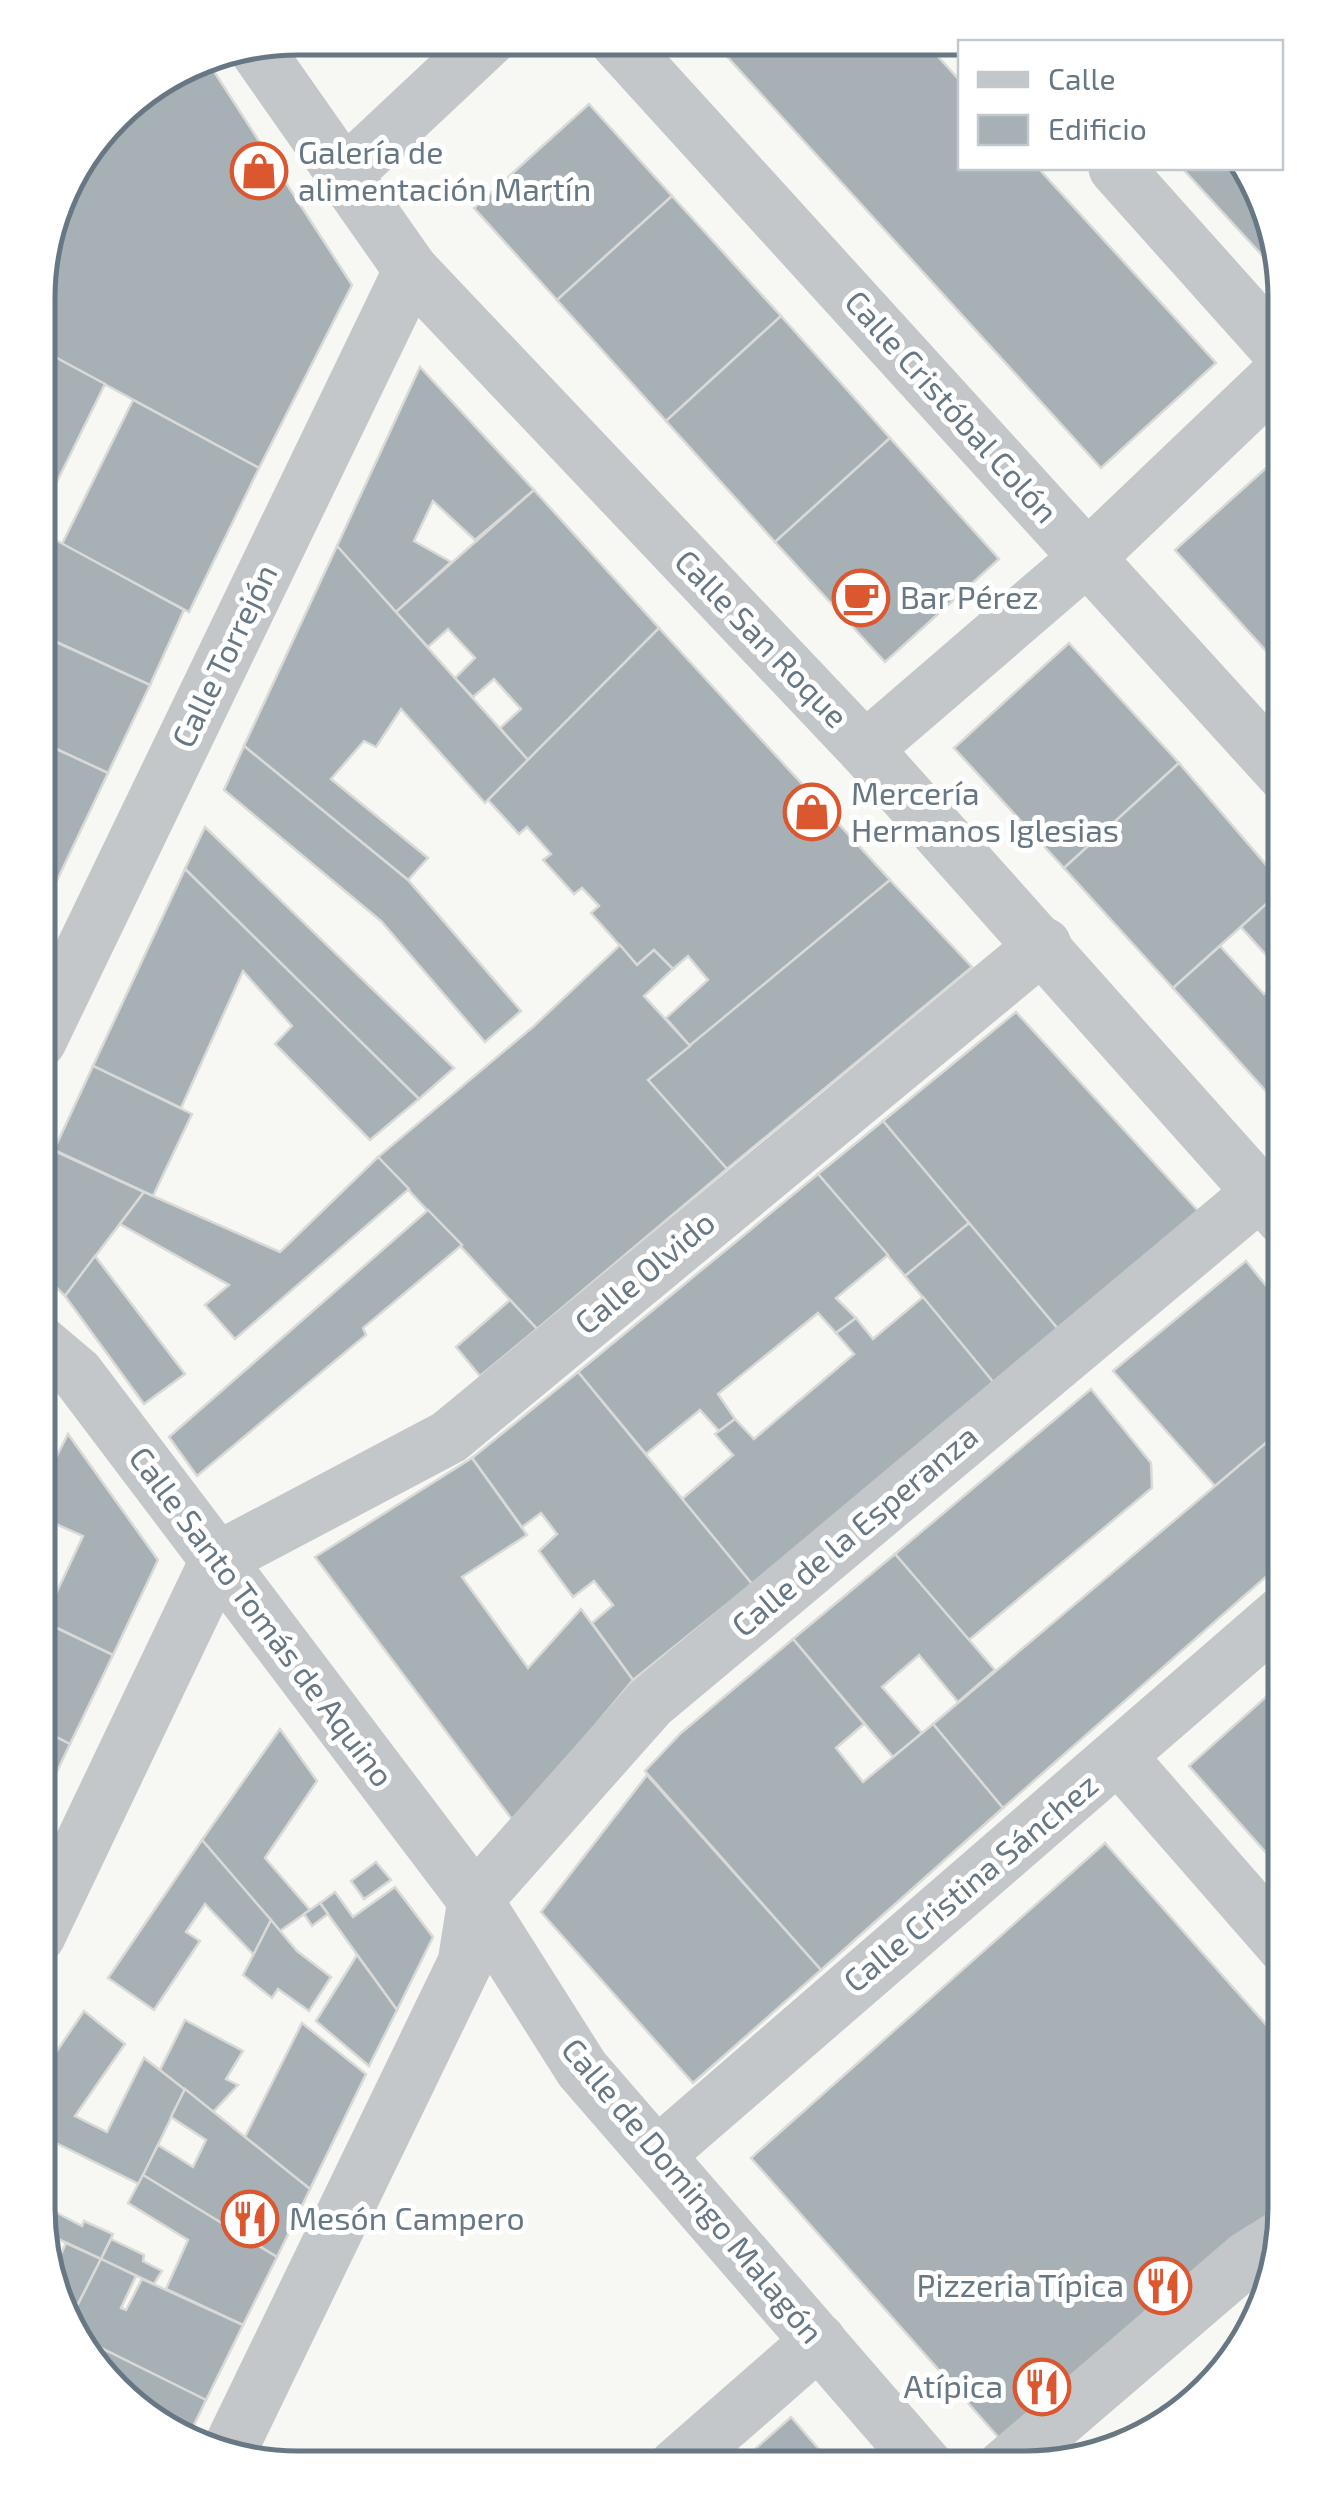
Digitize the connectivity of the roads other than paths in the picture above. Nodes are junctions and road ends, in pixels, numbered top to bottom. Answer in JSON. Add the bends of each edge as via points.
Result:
{"nodes":[{"id":1,"x":470,"y":56,"type":"edge"},
{"id":2,"x":630,"y":56,"type":"edge"},
{"id":3,"x":263,"y":58,"type":"edge"},
{"id":4,"x":1118,"y":170,"type":"edge"},
{"id":5,"x":344,"y":176,"type":"junction"},
{"id":6,"x":411,"y":270,"type":"junction"},
{"id":7,"x":1268,"y":336,"type":"edge"},
{"id":8,"x":1268,"y":387,"type":"edge"},
{"id":9,"x":1087,"y":558,"type":"junction"},
{"id":10,"x":865,"y":749,"type":"junction"},
{"id":11,"x":1268,"y":756,"type":"edge"},
{"id":12,"x":1044,"y":945,"type":"junction"},
{"id":13,"x":55,"y":1008,"type":"edge"},
{"id":14,"x":1268,"y":1198,"type":"edge"},
{"id":15,"x":1268,"y":1210,"type":"edge"},
{"id":16,"x":55,"y":1356,"type":"edge"},
{"id":17,"x":218,"y":1559,"type":"junction"},
{"id":18,"x":1267,"y":1627,"type":"edge"},
{"id":19,"x":1120,"y":1758,"type":"junction"},
{"id":20,"x":55,"y":1900,"type":"edge"},
{"id":21,"x":475,"y":1900,"type":"junction"},
{"id":22,"x":1267,"y":1927,"type":"edge"},
{"id":23,"x":656,"y":2155,"type":"junction"},
{"id":24,"x":1264,"y":2248,"type":"edge"},
{"id":25,"x":819,"y":2341,"type":"junction"},
{"id":26,"x":233,"y":2442,"type":"edge"},
{"id":27,"x":694,"y":2451,"type":"edge"},
{"id":28,"x":913,"y":2451,"type":"edge"},
{"id":29,"x":1023,"y":2451,"type":"edge"}],
"edges":[{"from":1,"to":5,"type":"street"},
{"from":2,"to":9,"type":"street","name":"Calle Cristóbal Colón"},
{"from":3,"to":5,"type":"street","name":"Calle San Roque"},
{"from":4,"to":7,"type":"street"},
{"from":5,"to":6,"type":"street","name":"Calle San Roque"},
{"from":6,"to":10,"type":"street","name":"Calle San Roque"},
{"from":6,"to":13,"type":"street","name":"Calle Torrejón"},
{"from":8,"to":9,"type":"street"},
{"from":9,"to":10,"type":"street"},
{"from":9,"to":11,"type":"street","name":"Calle Cristóbal Colón"},
{"from":10,"to":12,"type":"street","name":"Calle San Roque"},
{"from":12,"to":14,"type":"street","name":"Calle San Roque"},
{"from":12,"to":17,"type":"street","name":"Calle Olvido","via":[[449,1437]]},
{"from":15,"to":21,"type":"street","name":"Calle de la Esperanza","via":[[650,1704]]},
{"from":16,"to":17,"type":"street","name":"Calle Santo Tomás de Aquino"},
{"from":17,"to":20,"type":"street"},
{"from":17,"to":21,"type":"street","name":"Calle Santo Tomás de Aquino"},
{"from":18,"to":19,"type":"street","name":"Calle Cristina Sánchez"},
{"from":19,"to":22,"type":"street"},
{"from":19,"to":23,"type":"street","name":"Calle Cristina Sánchez"},
{"from":21,"to":23,"type":"street","name":"Calle de Domingo Malagón","via":[[582,2069]]},
{"from":21,"to":26,"type":"street","via":[[465,1963]]},
{"from":23,"to":25,"type":"street","name":"Calle de Domingo Malagón"},
{"from":24,"to":29,"type":"street"},
{"from":25,"to":27,"type":"street"},
{"from":25,"to":28,"type":"street","name":"Calle de Domingo Malagón"}]}
